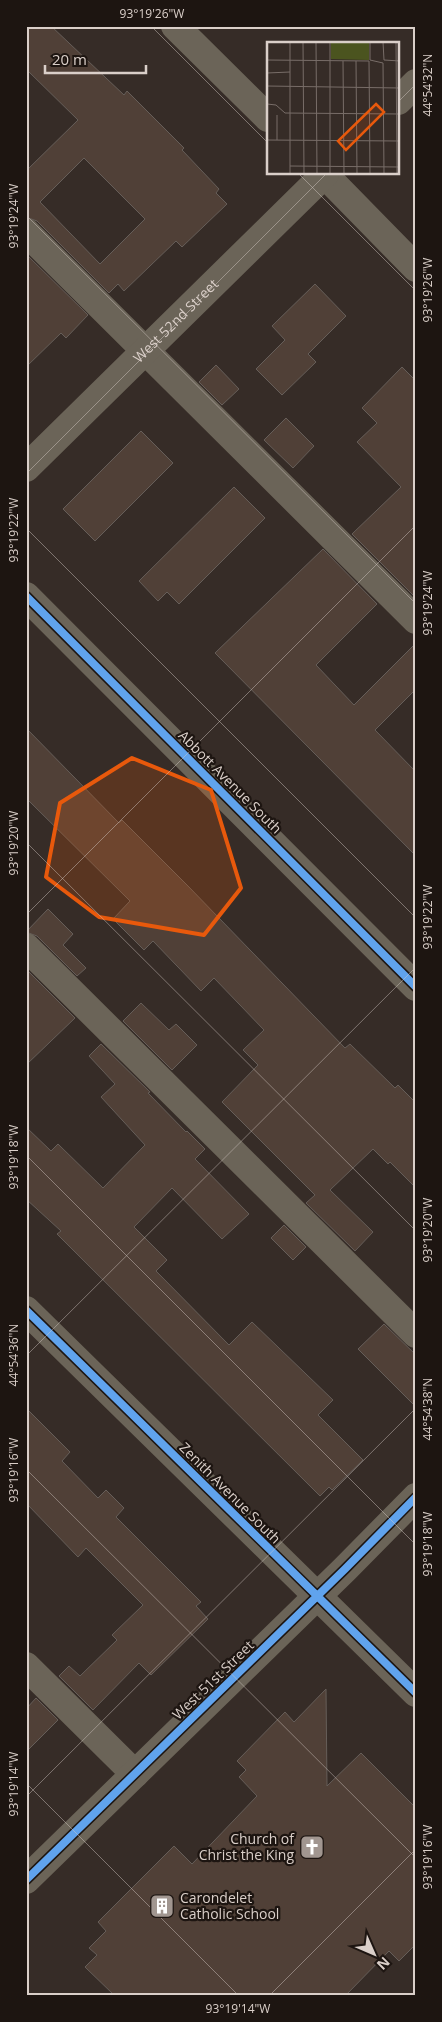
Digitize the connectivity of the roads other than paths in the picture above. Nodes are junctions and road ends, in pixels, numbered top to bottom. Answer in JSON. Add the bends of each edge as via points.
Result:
{"nodes":[{"id":1,"x":175,"y":26,"type":"edge"},
{"id":2,"x":416,"y":83,"type":"edge"},
{"id":3,"x":400,"y":99,"type":"edge"},
{"id":4,"x":267,"y":117,"type":"edge"},
{"id":5,"x":323,"y":175,"type":"edge"},
{"id":6,"x":325,"y":175,"type":"edge"},
{"id":7,"x":26,"y":232,"type":"edge"},
{"id":8,"x":416,"y":268,"type":"edge"},
{"id":9,"x":147,"y":350,"type":"junction"},
{"id":10,"x":26,"y":468,"type":"edge"},
{"id":11,"x":26,"y":596,"type":"edge"},
{"id":12,"x":416,"y":620,"type":"edge"},
{"id":13,"x":26,"y":947,"type":"edge"},
{"id":14,"x":416,"y":987,"type":"edge"},
{"id":15,"x":26,"y":1310,"type":"edge"},
{"id":16,"x":416,"y":1334,"type":"edge"},
{"id":17,"x":416,"y":1497,"type":"edge"},
{"id":18,"x":317,"y":1595,"type":"junction"},
{"id":19,"x":26,"y":1666,"type":"edge"},
{"id":20,"x":416,"y":1693,"type":"edge"},
{"id":21,"x":135,"y":1774,"type":"junction"},
{"id":22,"x":26,"y":1880,"type":"edge"}],
"edges":[{"from":1,"to":4,"type":"street"},
{"from":2,"to":3,"type":"street"},
{"from":5,"to":9,"type":"street","name":"West 52nd Street"},
{"from":6,"to":8,"type":"street"},
{"from":7,"to":9,"type":"street"},
{"from":9,"to":10,"type":"street","name":"West 52nd Street"},
{"from":9,"to":12,"type":"street"},
{"from":11,"to":14,"type":"street","name":"Abbott Avenue South"},
{"from":13,"to":16,"type":"street"},
{"from":15,"to":18,"type":"street","name":"Zenith Avenue South"},
{"from":17,"to":18,"type":"street","name":"West 51st Street"},
{"from":18,"to":20,"type":"street","name":"Zenith Avenue South"},
{"from":18,"to":21,"type":"street","name":"West 51st Street"},
{"from":19,"to":21,"type":"street"},
{"from":21,"to":22,"type":"street","name":"West 51st Street"}]}
